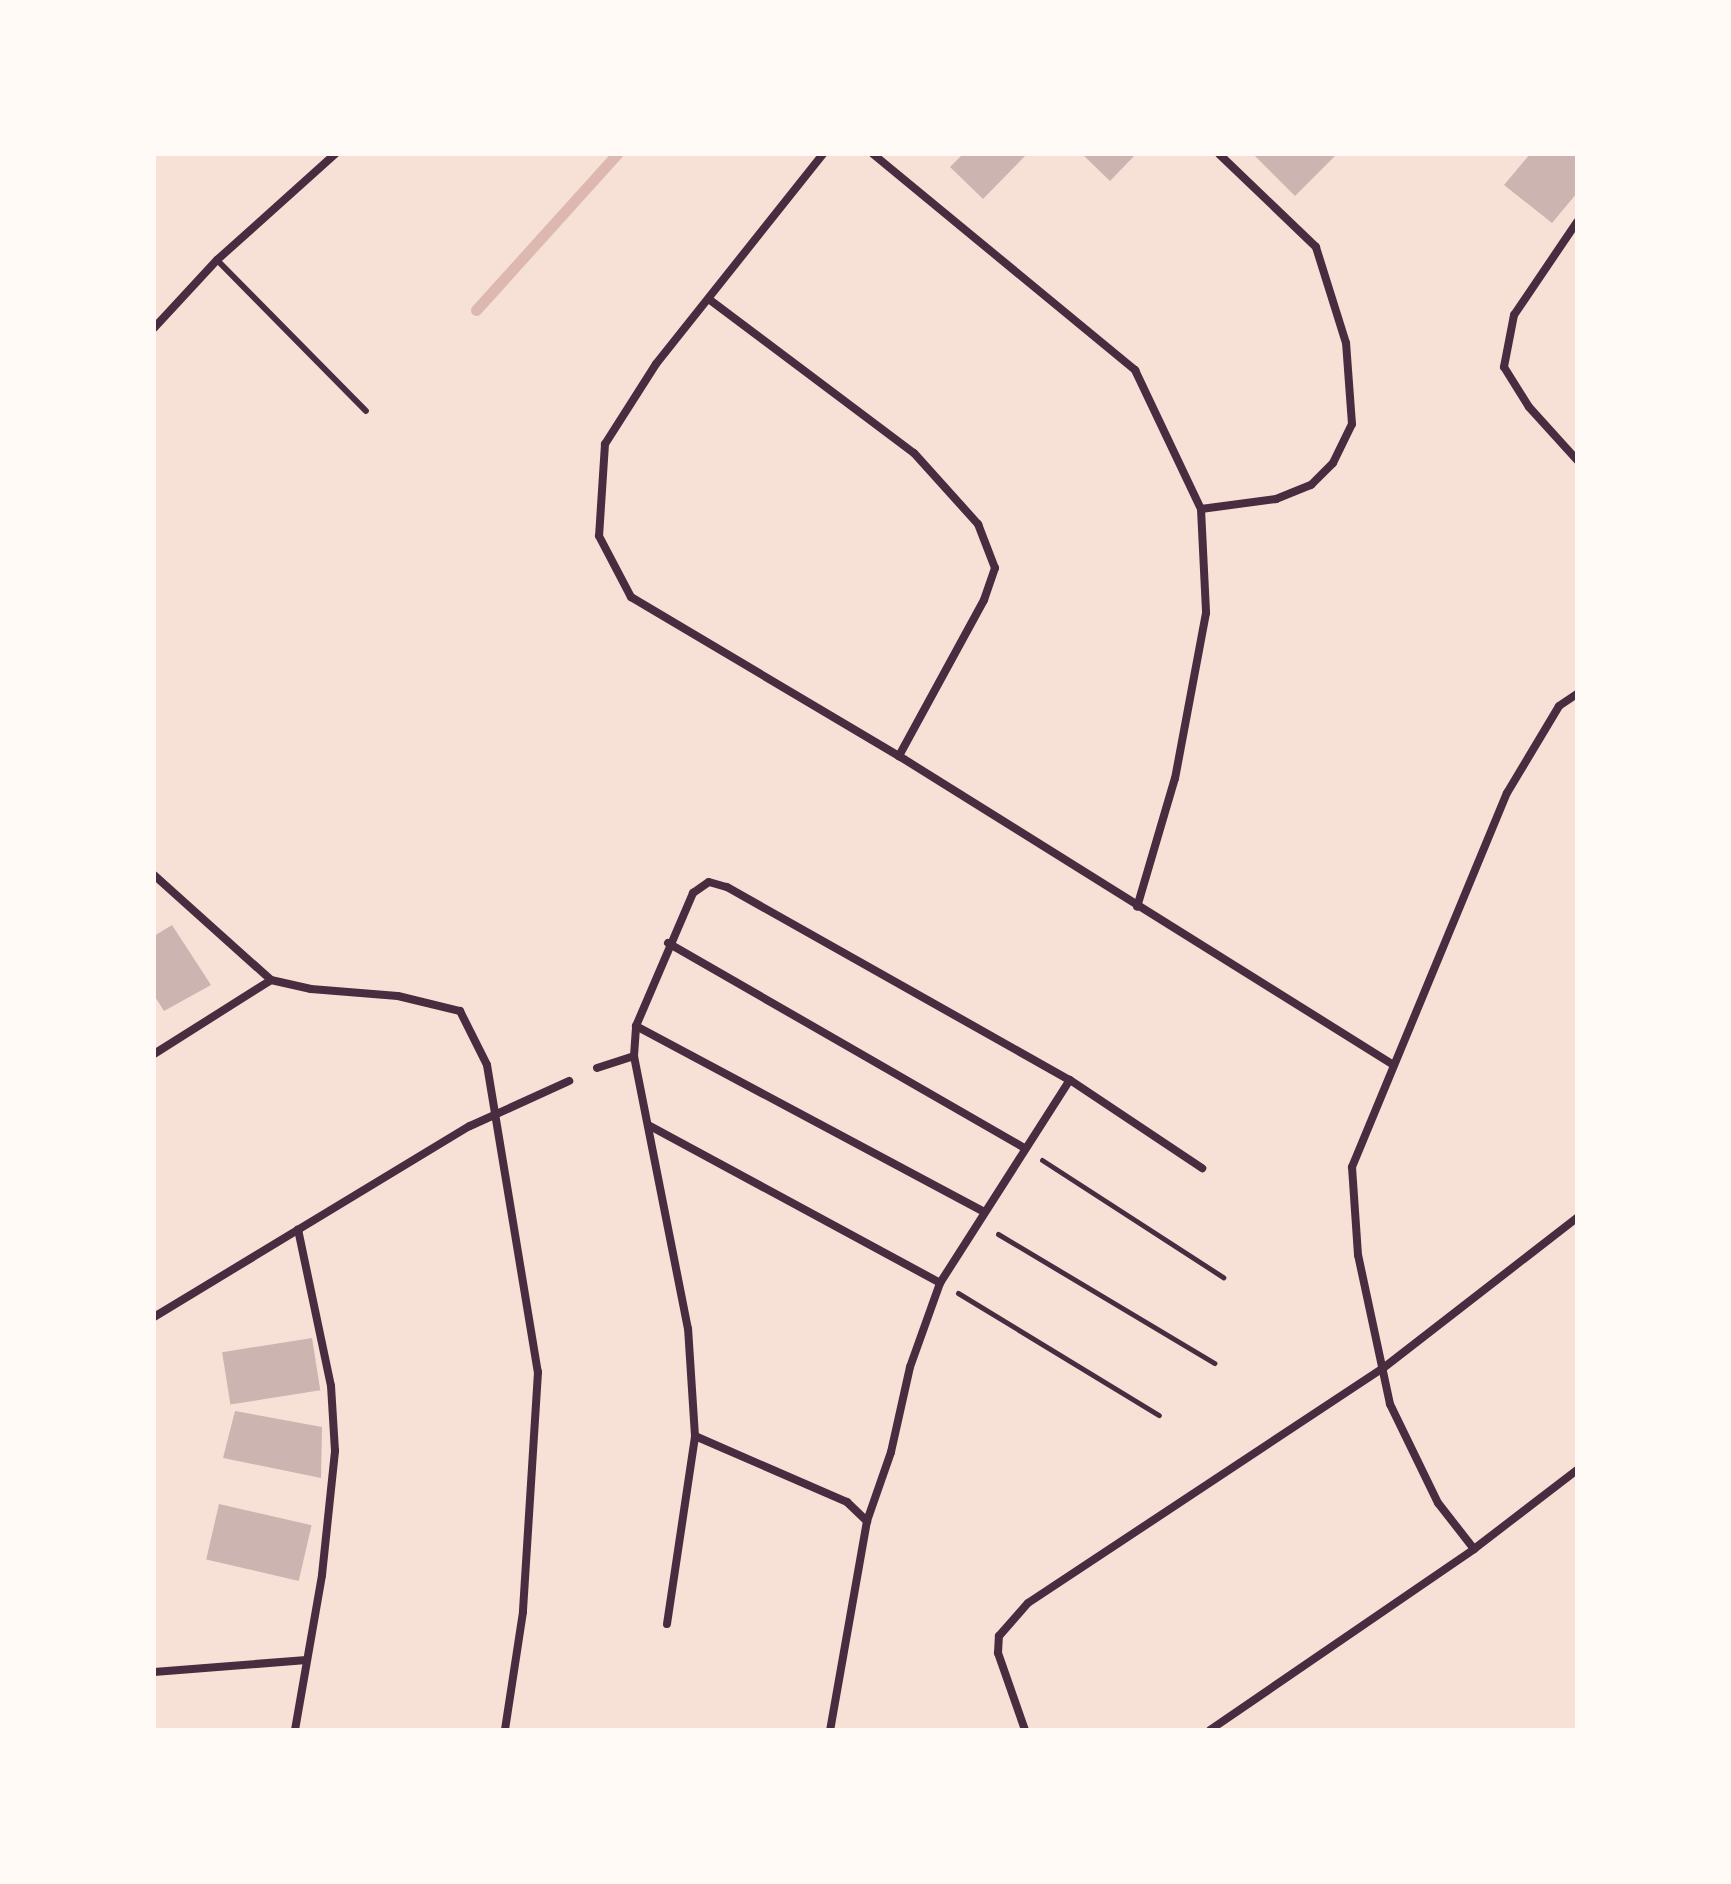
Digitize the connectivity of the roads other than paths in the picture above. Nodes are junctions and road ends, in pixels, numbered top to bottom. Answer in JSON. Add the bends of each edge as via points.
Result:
{"nodes":[{"id":1,"x":335,"y":154,"type":"edge"},
{"id":2,"x":823,"y":154,"type":"edge"},
{"id":3,"x":873,"y":154,"type":"edge"},
{"id":4,"x":1219,"y":154,"type":"edge"},
{"id":5,"x":1577,"y":222,"type":"edge"},
{"id":6,"x":217,"y":260,"type":"junction"},
{"id":7,"x":710,"y":300,"type":"junction"},
{"id":8,"x":154,"y":328,"type":"edge"},
{"id":9,"x":366,"y":411,"type":"dead end"},
{"id":10,"x":1577,"y":460,"type":"edge"},
{"id":11,"x":1201,"y":509,"type":"junction"},
{"id":12,"x":1577,"y":694,"type":"edge"},
{"id":13,"x":899,"y":756,"type":"junction"},
{"id":14,"x":154,"y":875,"type":"edge"},
{"id":15,"x":1137,"y":907,"type":"junction"},
{"id":16,"x":668,"y":943,"type":"junction"},
{"id":17,"x":271,"y":980,"type":"junction"},
{"id":18,"x":636,"y":1026,"type":"junction"},
{"id":19,"x":154,"y":1054,"type":"edge"},
{"id":20,"x":634,"y":1056,"type":"junction"},
{"id":21,"x":1392,"y":1064,"type":"junction"},
{"id":22,"x":597,"y":1068,"type":"dead end"},
{"id":23,"x":1070,"y":1080,"type":"junction"},
{"id":24,"x":569,"y":1081,"type":"dead end"},
{"id":25,"x":493,"y":1116,"type":"junction"},
{"id":26,"x":650,"y":1126,"type":"junction"},
{"id":27,"x":1024,"y":1148,"type":"junction"},
{"id":28,"x":1202,"y":1168,"type":"dead end"},
{"id":29,"x":982,"y":1211,"type":"junction"},
{"id":30,"x":1577,"y":1218,"type":"edge"},
{"id":31,"x":298,"y":1229,"type":"junction"},
{"id":32,"x":940,"y":1283,"type":"junction"},
{"id":33,"x":154,"y":1317,"type":"edge"},
{"id":34,"x":1382,"y":1369,"type":"junction"},
{"id":35,"x":695,"y":1436,"type":"junction"},
{"id":36,"x":1577,"y":1470,"type":"edge"},
{"id":37,"x":867,"y":1521,"type":"junction"},
{"id":38,"x":1474,"y":1549,"type":"junction"},
{"id":39,"x":667,"y":1624,"type":"dead end"},
{"id":40,"x":307,"y":1660,"type":"junction"},
{"id":41,"x":154,"y":1672,"type":"edge"},
{"id":42,"x":295,"y":1730,"type":"edge"},
{"id":43,"x":505,"y":1730,"type":"edge"},
{"id":44,"x":830,"y":1730,"type":"edge"},
{"id":45,"x":1025,"y":1730,"type":"edge"},
{"id":46,"x":1210,"y":1730,"type":"edge"}],
"edges":[{"from":1,"to":6,"type":"street"},
{"from":2,"to":7,"type":"street"},
{"from":3,"to":11,"type":"street","via":[[1135,370]]},
{"from":4,"to":11,"type":"street","via":[[1316,247],[1346,343],[1352,424],[1333,463],[1311,485],[1276,499]]},
{"from":5,"to":10,"type":"street","via":[[1514,315],[1504,367],[1529,407]]},
{"from":6,"to":8,"type":"street"},
{"from":6,"to":9,"type":"lane"},
{"from":7,"to":13,"type":"street","via":[[914,453],[978,524],[995,568],[984,600]]},
{"from":7,"to":13,"type":"street","via":[[656,364],[605,444],[599,536],[631,597]]},
{"from":11,"to":15,"type":"street","via":[[1206,613],[1175,778]]},
{"from":12,"to":21,"type":"street","via":[[1559,706],[1507,793]]},
{"from":13,"to":15,"type":"street"},
{"from":14,"to":17,"type":"street"},
{"from":15,"to":21,"type":"street"},
{"from":16,"to":18,"type":"street"},
{"from":16,"to":23,"type":"street","via":[[693,893],[709,882],[727,887]]},
{"from":16,"to":27,"type":"street"},
{"from":17,"to":19,"type":"street"},
{"from":17,"to":25,"type":"street","via":[[398,996],[460,1011],[487,1065]]},
{"from":18,"to":20,"type":"street"},
{"from":18,"to":29,"type":"street"},
{"from":20,"to":22,"type":"street"},
{"from":20,"to":26,"type":"street"},
{"from":21,"to":34,"type":"street","via":[[1352,1167],[1358,1255]]},
{"from":23,"to":27,"type":"street"},
{"from":23,"to":28,"type":"street"},
{"from":24,"to":25,"type":"street"},
{"from":25,"to":31,"type":"street"},
{"from":25,"to":43,"type":"street","via":[[538,1372],[523,1612]]},
{"from":26,"to":32,"type":"street"},
{"from":26,"to":35,"type":"street","via":[[688,1329]]},
{"from":27,"to":29,"type":"street"},
{"from":29,"to":32,"type":"street"},
{"from":30,"to":34,"type":"street"},
{"from":31,"to":33,"type":"street"},
{"from":31,"to":40,"type":"street","via":[[331,1386],[335,1451]]},
{"from":32,"to":37,"type":"street","via":[[910,1367],[891,1452]]},
{"from":34,"to":38,"type":"street","via":[[1410,1452],[1438,1503]]},
{"from":34,"to":45,"type":"street","via":[[1028,1603],[999,1636],[1001,1666]]},
{"from":35,"to":37,"type":"street","via":[[847,1502]]},
{"from":35,"to":39,"type":"street"},
{"from":36,"to":38,"type":"street"},
{"from":37,"to":44,"type":"street"},
{"from":38,"to":46,"type":"street"},
{"from":40,"to":41,"type":"street"},
{"from":40,"to":42,"type":"street"}]}
